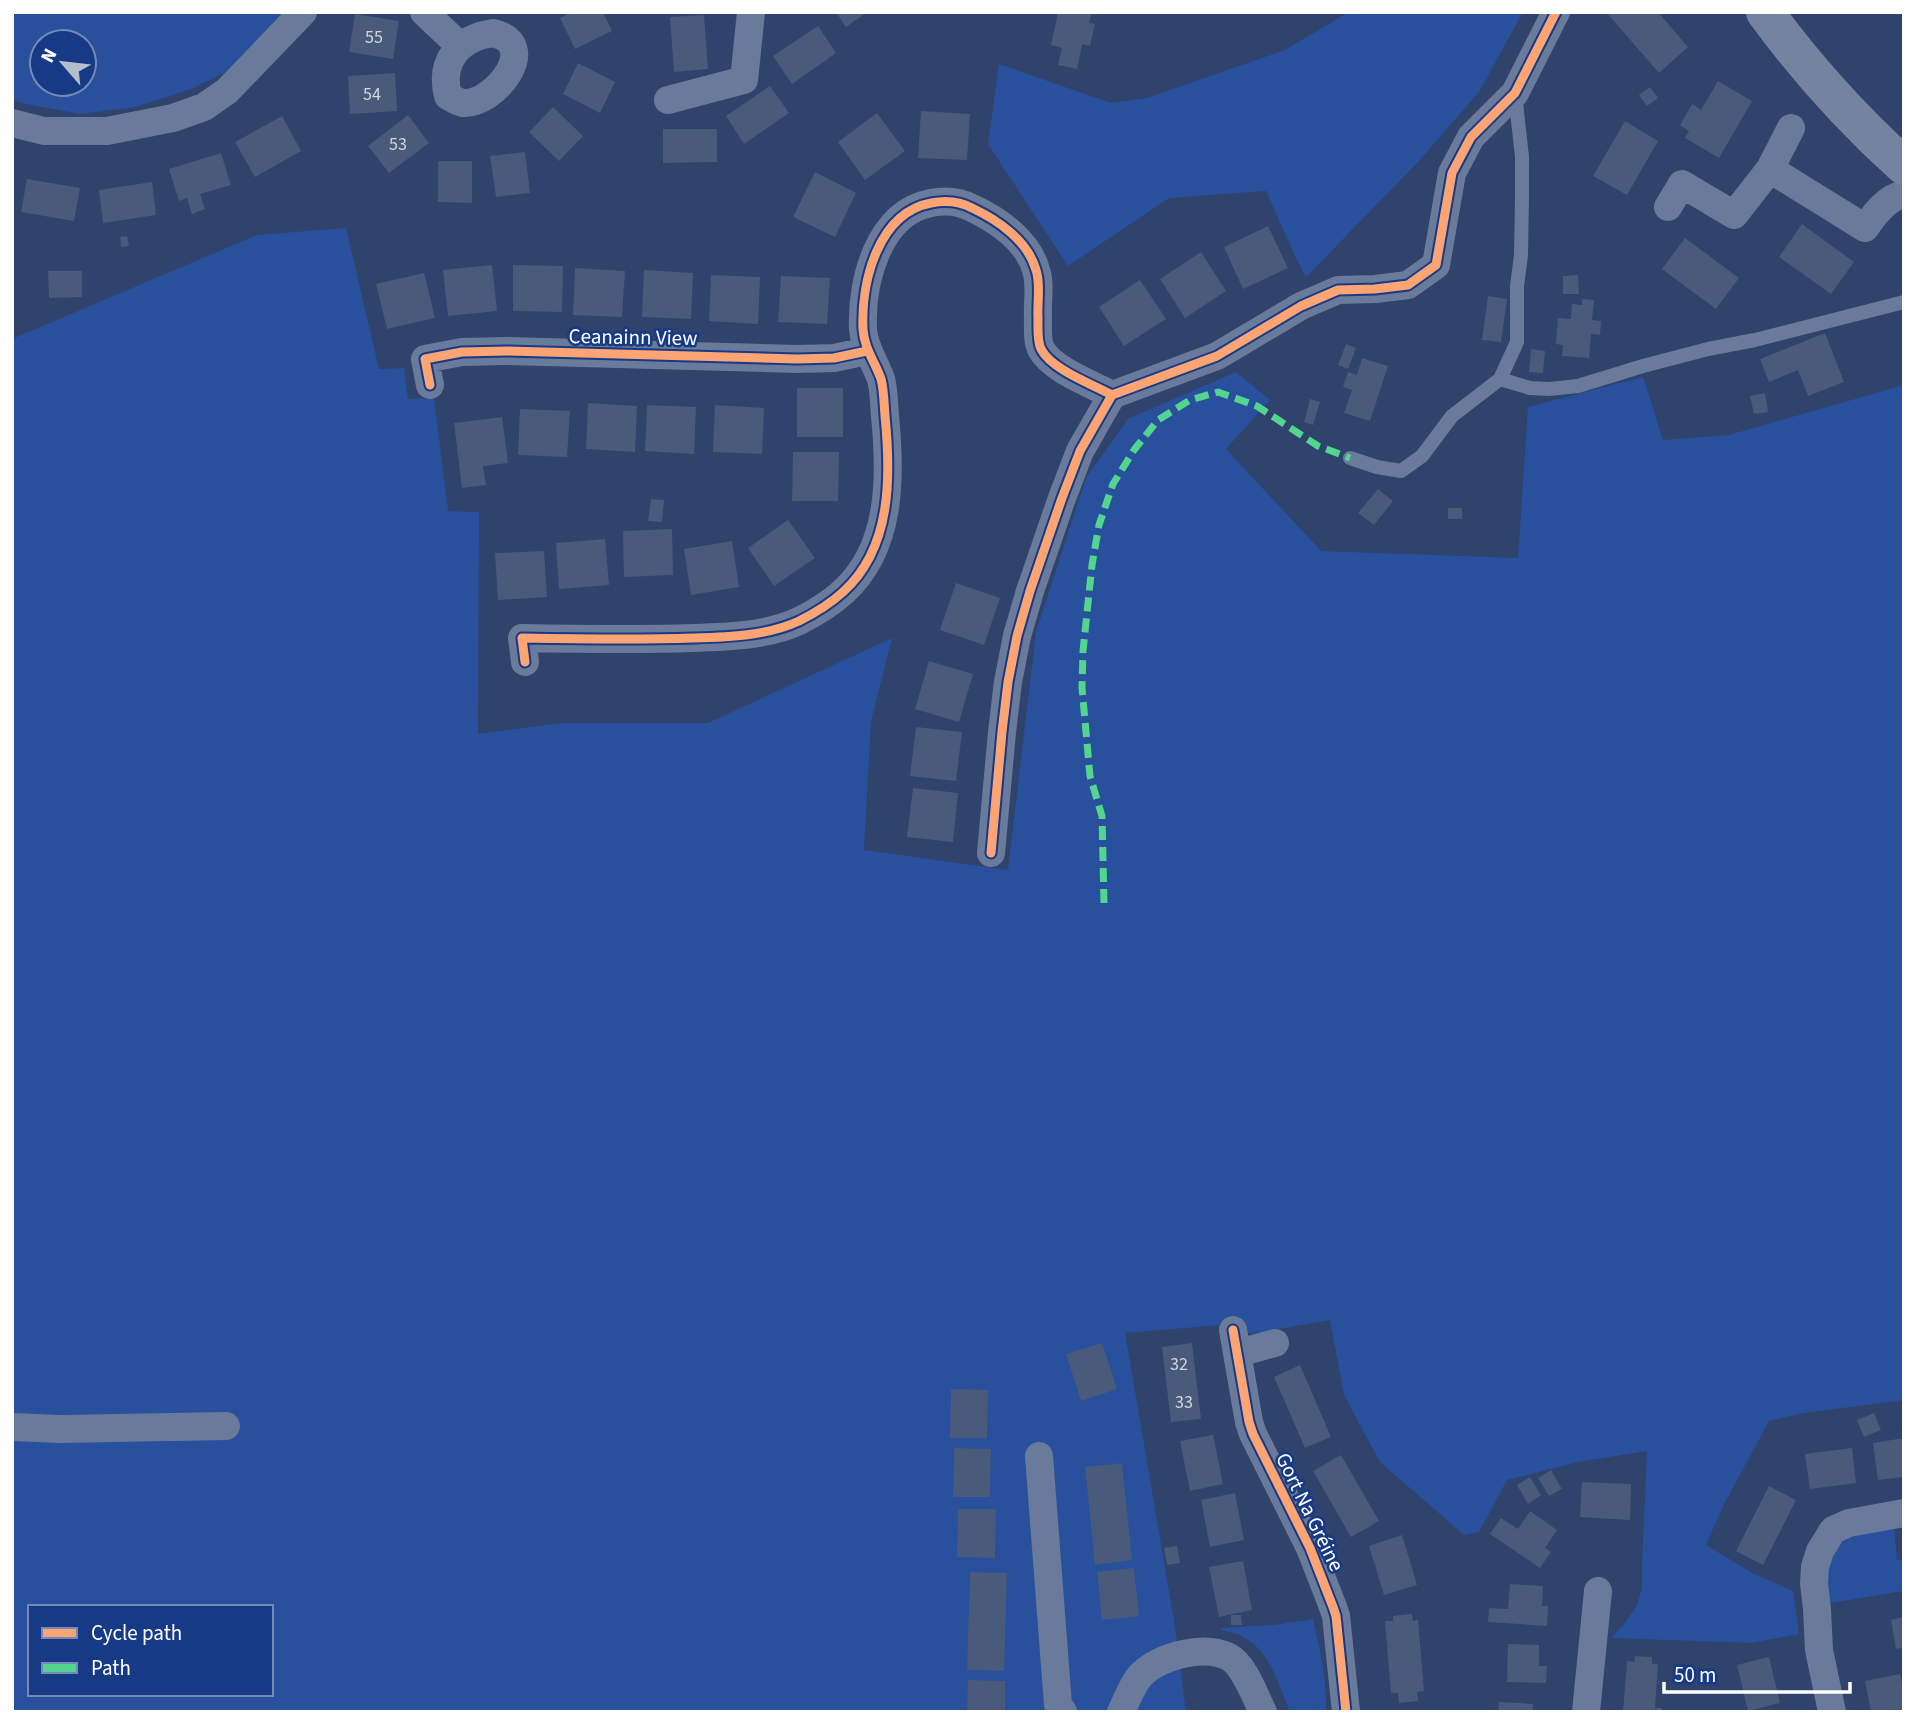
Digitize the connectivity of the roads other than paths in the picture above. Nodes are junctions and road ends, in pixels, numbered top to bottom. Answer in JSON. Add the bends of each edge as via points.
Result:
{"nodes":[{"id":1,"x":303,"y":12,"type":"edge"},
{"id":2,"x":424,"y":12,"type":"edge"},
{"id":3,"x":751,"y":12,"type":"edge"},
{"id":4,"x":1556,"y":12,"type":"edge"},
{"id":5,"x":1765,"y":12,"type":"edge"},
{"id":6,"x":460,"y":46,"type":"dead end"},
{"id":7,"x":1515,"y":93,"type":"junction"},
{"id":8,"x":668,"y":100,"type":"dead end"},
{"id":9,"x":12,"y":123,"type":"edge"},
{"id":10,"x":1791,"y":128,"type":"dead end"},
{"id":11,"x":1904,"y":166,"type":"edge"},
{"id":12,"x":1770,"y":169,"type":"junction"},
{"id":13,"x":1904,"y":194,"type":"edge"},
{"id":14,"x":1668,"y":207,"type":"dead end"},
{"id":15,"x":1904,"y":302,"type":"edge"},
{"id":16,"x":867,"y":351,"type":"junction"},
{"id":17,"x":1500,"y":379,"type":"junction"},
{"id":18,"x":430,"y":386,"type":"dead end"},
{"id":19,"x":1112,"y":395,"type":"junction"},
{"id":20,"x":1350,"y":457,"type":"dead end"},
{"id":21,"x":525,"y":662,"type":"dead end"},
{"id":22,"x":990,"y":853,"type":"dead end"},
{"id":23,"x":1275,"y":1343,"type":"dead end"},
{"id":24,"x":226,"y":1426,"type":"dead end"},
{"id":25,"x":12,"y":1427,"type":"edge"},
{"id":26,"x":1039,"y":1456,"type":"dead end"},
{"id":27,"x":1904,"y":1513,"type":"edge"},
{"id":28,"x":1598,"y":1591,"type":"dead end"},
{"id":29,"x":1063,"y":1712,"type":"edge"},
{"id":30,"x":1121,"y":1712,"type":"edge"},
{"id":31,"x":1263,"y":1712,"type":"edge"},
{"id":32,"x":1346,"y":1712,"type":"edge"},
{"id":33,"x":1586,"y":1712,"type":"edge"},
{"id":34,"x":1832,"y":1712,"type":"edge"}],
"edges":[{"from":1,"to":9,"type":"street","via":[[227,91],[204,107],[107,131],[44,131]]},
{"from":2,"to":6,"type":"street"},
{"from":3,"to":8,"type":"street","via":[[744,80]]},
{"from":4,"to":7,"type":"street"},
{"from":5,"to":11,"type":"main road","via":[[1826,89]]},
{"from":7,"to":17,"type":"lane","via":[[1522,157],[1517,342]]},
{"from":7,"to":19,"type":"street","via":[[1471,137],[1452,173],[1436,265],[1408,285],[1338,290],[1301,306],[1217,356]]},
{"from":10,"to":12,"type":"street"},
{"from":12,"to":13,"type":"street","via":[[1865,228],[1875,213],[1896,195]]},
{"from":12,"to":14,"type":"street","via":[[1734,215],[1682,184]]},
{"from":15,"to":17,"type":"lane","via":[[1578,386],[1530,388]]},
{"from":16,"to":18,"type":"street","name":"Ceanainn View","via":[[797,359],[462,352],[425,359]]},
{"from":16,"to":19,"type":"street","via":[[864,304],[881,242],[900,217],[920,205],[946,200],[971,207],[1013,234],[1036,270],[1040,348],[1052,363]]},
{"from":16,"to":21,"type":"street","via":[[881,380],[888,484],[883,526],[866,564],[844,591],[798,621],[770,631],[656,640],[522,638]]},
{"from":17,"to":20,"type":"lane","via":[[1452,416],[1422,456],[1401,471]]},
{"from":19,"to":22,"type":"street","via":[[1080,452],[1017,636]]},
{"from":23,"to":32,"type":"street","name":"Gort Na Gréine","via":[[1236,1341],[1249,1422],[1312,1550],[1336,1616]]},
{"from":24,"to":25,"type":"street"},
{"from":26,"to":29,"type":"street","via":[[1058,1705]]},
{"from":27,"to":34,"type":"street","via":[[1849,1523],[1833,1531],[1820,1551],[1814,1583],[1819,1650]]},
{"from":28,"to":33,"type":"street"},
{"from":30,"to":31,"type":"street","via":[[1140,1674],[1181,1653],[1209,1651],[1230,1657],[1246,1676]]}]}
